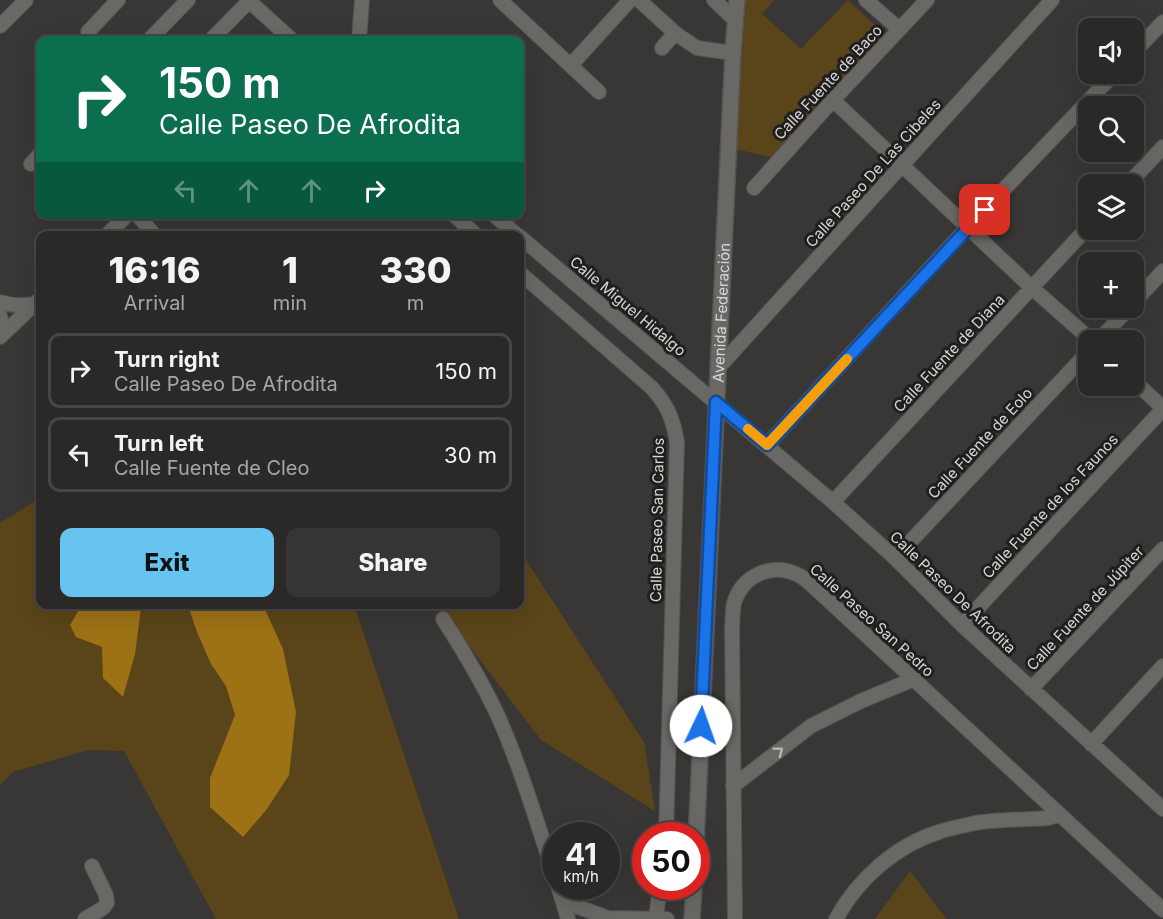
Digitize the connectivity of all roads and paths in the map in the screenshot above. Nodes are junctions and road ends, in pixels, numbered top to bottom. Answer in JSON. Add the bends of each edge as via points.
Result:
{"nodes":[{"id":1,"x":26,"y":0,"type":"edge"},
{"id":2,"x":118,"y":0,"type":"edge"},
{"id":3,"x":188,"y":0,"type":"edge"},
{"id":4,"x":249,"y":0,"type":"edge"},
{"id":5,"x":362,"y":0,"type":"edge"},
{"id":6,"x":630,"y":0,"type":"edge"},
{"id":7,"x":639,"y":0,"type":"edge"},
{"id":8,"x":714,"y":0,"type":"edge"},
{"id":9,"x":737,"y":0,"type":"edge"},
{"id":10,"x":866,"y":0,"type":"edge"},
{"id":11,"x":927,"y":0,"type":"edge"},
{"id":12,"x":1052,"y":0,"type":"edge"},
{"id":13,"x":506,"y":2,"type":"edge"},
{"id":14,"x":736,"y":21,"type":"junction"},
{"id":15,"x":1163,"y":22,"type":"edge"},
{"id":16,"x":0,"y":26,"type":"edge"},
{"id":17,"x":899,"y":29,"type":"junction"},
{"id":18,"x":88,"y":32,"type":"dead end"},
{"id":19,"x":675,"y":33,"type":"junction"},
{"id":20,"x":153,"y":36,"type":"edge"},
{"id":21,"x":215,"y":36,"type":"edge"},
{"id":22,"x":288,"y":36,"type":"edge"},
{"id":23,"x":359,"y":36,"type":"edge"},
{"id":24,"x":1144,"y":42,"type":"edge"},
{"id":25,"x":662,"y":48,"type":"dead end"},
{"id":26,"x":733,"y":53,"type":"junction"},
{"id":27,"x":571,"y":65,"type":"junction"},
{"id":28,"x":1104,"y":84,"type":"edge"},
{"id":29,"x":599,"y":92,"type":"dead end"},
{"id":30,"x":833,"y":100,"type":"junction"},
{"id":31,"x":1163,"y":147,"type":"edge"},
{"id":32,"x":903,"y":165,"type":"junction"},
{"id":33,"x":1137,"y":174,"type":"edge"},
{"id":34,"x":754,"y":188,"type":"dead end"},
{"id":35,"x":123,"y":219,"type":"edge"},
{"id":36,"x":141,"y":219,"type":"edge"},
{"id":37,"x":458,"y":219,"type":"edge"},
{"id":38,"x":500,"y":219,"type":"edge"},
{"id":39,"x":968,"y":227,"type":"junction"},
{"id":40,"x":111,"y":231,"type":"edge"},
{"id":41,"x":151,"y":231,"type":"edge"},
{"id":42,"x":472,"y":231,"type":"edge"},
{"id":43,"x":513,"y":231,"type":"edge"},
{"id":44,"x":1078,"y":238,"type":"edge"},
{"id":45,"x":524,"y":240,"type":"edge"},
{"id":46,"x":1163,"y":271,"type":"edge"},
{"id":47,"x":524,"y":276,"type":"edge"},
{"id":48,"x":1031,"y":288,"type":"junction"},
{"id":49,"x":1144,"y":291,"type":"edge"},
{"id":50,"x":0,"y":302,"type":"edge"},
{"id":51,"x":36,"y":302,"type":"edge"},
{"id":52,"x":36,"y":303,"type":"edge"},
{"id":53,"x":0,"y":316,"type":"edge"},
{"id":54,"x":1120,"y":318,"type":"edge"},
{"id":55,"x":1079,"y":330,"type":"edge"},
{"id":56,"x":1108,"y":330,"type":"edge"},
{"id":57,"x":0,"y":337,"type":"edge"},
{"id":58,"x":1078,"y":363,"type":"edge"},
{"id":59,"x":718,"y":368,"type":"junction"},
{"id":60,"x":1144,"y":390,"type":"edge"},
{"id":61,"x":716,"y":402,"type":"junction"},
{"id":62,"x":1163,"y":408,"type":"edge"},
{"id":63,"x":767,"y":445,"type":"junction"},
{"id":64,"x":833,"y":502,"type":"junction"},
{"id":65,"x":1163,"y":549,"type":"edge"},
{"id":66,"x":895,"y":558,"type":"junction"},
{"id":67,"x":443,"y":619,"type":"dead end"},
{"id":68,"x":962,"y":625,"type":"junction"},
{"id":69,"x":1163,"y":666,"type":"edge"},
{"id":70,"x":914,"y":679,"type":"junction"},
{"id":71,"x":1031,"y":689,"type":"junction"},
{"id":72,"x":1091,"y":744,"type":"junction"},
{"id":73,"x":733,"y":786,"type":"junction"},
{"id":74,"x":1161,"y":802,"type":"edge"},
{"id":75,"x":1059,"y":814,"type":"junction"},
{"id":76,"x":666,"y":822,"type":"edge"},
{"id":77,"x":697,"y":822,"type":"edge"},
{"id":78,"x":542,"y":838,"type":"edge"},
{"id":79,"x":92,"y":866,"type":"dead end"},
{"id":80,"x":661,"y":900,"type":"edge"},
{"id":81,"x":693,"y":900,"type":"edge"},
{"id":82,"x":563,"y":901,"type":"joint"},
{"id":83,"x":1163,"y":910,"type":"edge"},
{"id":84,"x":607,"y":918,"type":"edge"},
{"id":85,"x":85,"y":919,"type":"edge"},
{"id":86,"x":568,"y":919,"type":"edge"},
{"id":87,"x":662,"y":919,"type":"edge"},
{"id":88,"x":692,"y":919,"type":"edge"},
{"id":89,"x":726,"y":919,"type":"edge"},
{"id":90,"x":735,"y":919,"type":"edge"},
{"id":91,"x":836,"y":919,"type":"edge"}],
"edges":[{"from":1,"to":16,"type":"street"},
{"from":2,"to":18,"type":"street"},
{"from":3,"to":20,"type":"street"},
{"from":4,"to":21,"type":"street"},
{"from":4,"to":22,"type":"street"},
{"from":5,"to":23,"type":"street"},
{"from":6,"to":27,"type":"street"},
{"from":7,"to":19,"type":"street"},
{"from":8,"to":14,"type":"street"},
{"from":9,"to":14,"type":"main road","name":"Avenida Federación"},
{"from":10,"to":17,"type":"street"},
{"from":11,"to":17,"type":"street","name":"Calle Fuente de Baco"},
{"from":12,"to":32,"type":"street","name":"Calle Paseo De Las Cibeles"},
{"from":13,"to":27,"type":"street"},
{"from":14,"to":26,"type":"main road","name":"Avenida Federación"},
{"from":15,"to":24,"type":"street"},
{"from":17,"to":30,"type":"street","name":"Calle Fuente de Baco"},
{"from":19,"to":25,"type":"street"},
{"from":19,"to":26,"type":"street","via":[[697,48]]},
{"from":26,"to":59,"type":"main road","name":"Avenida Federación"},
{"from":27,"to":29,"type":"street"},
{"from":28,"to":39,"type":"street"},
{"from":30,"to":32,"type":"street"},
{"from":30,"to":34,"type":"street","name":"Calle Fuente de Baco"},
{"from":31,"to":33,"type":"street"},
{"from":32,"to":39,"type":"street"},
{"from":32,"to":59,"type":"street","name":"Calle Paseo De Las Cibeles"},
{"from":35,"to":40,"type":"street"},
{"from":36,"to":41,"type":"street"},
{"from":37,"to":42,"type":"street"},
{"from":38,"to":43,"type":"street","name":"Calle Miguel Hidalgo"},
{"from":39,"to":48,"type":"street"},
{"from":39,"to":63,"type":"street"},
{"from":44,"to":48,"type":"street","name":"Calle Fuente de Diana"},
{"from":45,"to":61,"type":"street","name":"Calle Miguel Hidalgo"},
{"from":46,"to":49,"type":"street"},
{"from":47,"to":76,"type":"street","name":"Calle Paseo San Carlos","via":[[652,388],[663,400],[674,425],[677,442]]},
{"from":48,"to":55,"type":"street"},
{"from":48,"to":64,"type":"street","name":"Calle Fuente de Diana"},
{"from":50,"to":51,"type":"street","via":[[18,306]]},
{"from":52,"to":57,"type":"street"},
{"from":53,"to":57,"type":"street"},
{"from":54,"to":56,"type":"street"},
{"from":58,"to":66,"type":"street","name":"Calle Fuente de Eolo"},
{"from":59,"to":61,"type":"main road","name":"Avenida Federación"},
{"from":60,"to":62,"type":"street"},
{"from":61,"to":63,"type":"street","name":"Calle Paseo De Afrodita"},
{"from":61,"to":77,"type":"main road","name":"Avenida Federación"},
{"from":62,"to":68,"type":"street","name":"Calle Fuente de los Faunos"},
{"from":63,"to":64,"type":"street","name":"Calle Paseo De Afrodita"},
{"from":64,"to":66,"type":"street","name":"Calle Paseo De Afrodita"},
{"from":65,"to":71,"type":"street","name":"Calle Fuente de Júpiter"},
{"from":66,"to":68,"type":"street","name":"Calle Paseo De Afrodita"},
{"from":67,"to":78,"type":"street","via":[[497,715]]},
{"from":68,"to":71,"type":"street","name":"Calle Paseo De Afrodita"},
{"from":69,"to":72,"type":"street"},
{"from":73,"to":70,"type":"street","one_way":true,"via":[[812,726]]},
{"from":70,"to":73,"type":"street","name":"Calle Paseo San Pedro","via":[[798,574],[779,569],[758,574],[745,583],[734,601]]},
{"from":70,"to":75,"type":"street","name":"Calle Paseo San Pedro"},
{"from":71,"to":72,"type":"street","name":"Calle Paseo De Afrodita"},
{"from":72,"to":74,"type":"street","name":"Calle Paseo De Afrodita"},
{"from":73,"to":90,"type":"street","name":"Calle Paseo San Pedro"},
{"from":75,"to":83,"type":"street","name":"Calle Paseo San Pedro"},
{"from":75,"to":91,"type":"street","via":[[976,823],[938,832],[909,845],[857,887]]},
{"from":79,"to":85,"type":"street","via":[[107,903]]},
{"from":80,"to":87,"type":"street"},
{"from":81,"to":88,"type":"main road"},
{"from":82,"to":84,"type":"street"},
{"from":82,"to":86,"type":"street"},
{"from":84,"to":87,"type":"street"},
{"from":89,"to":90,"type":"street"}]}
